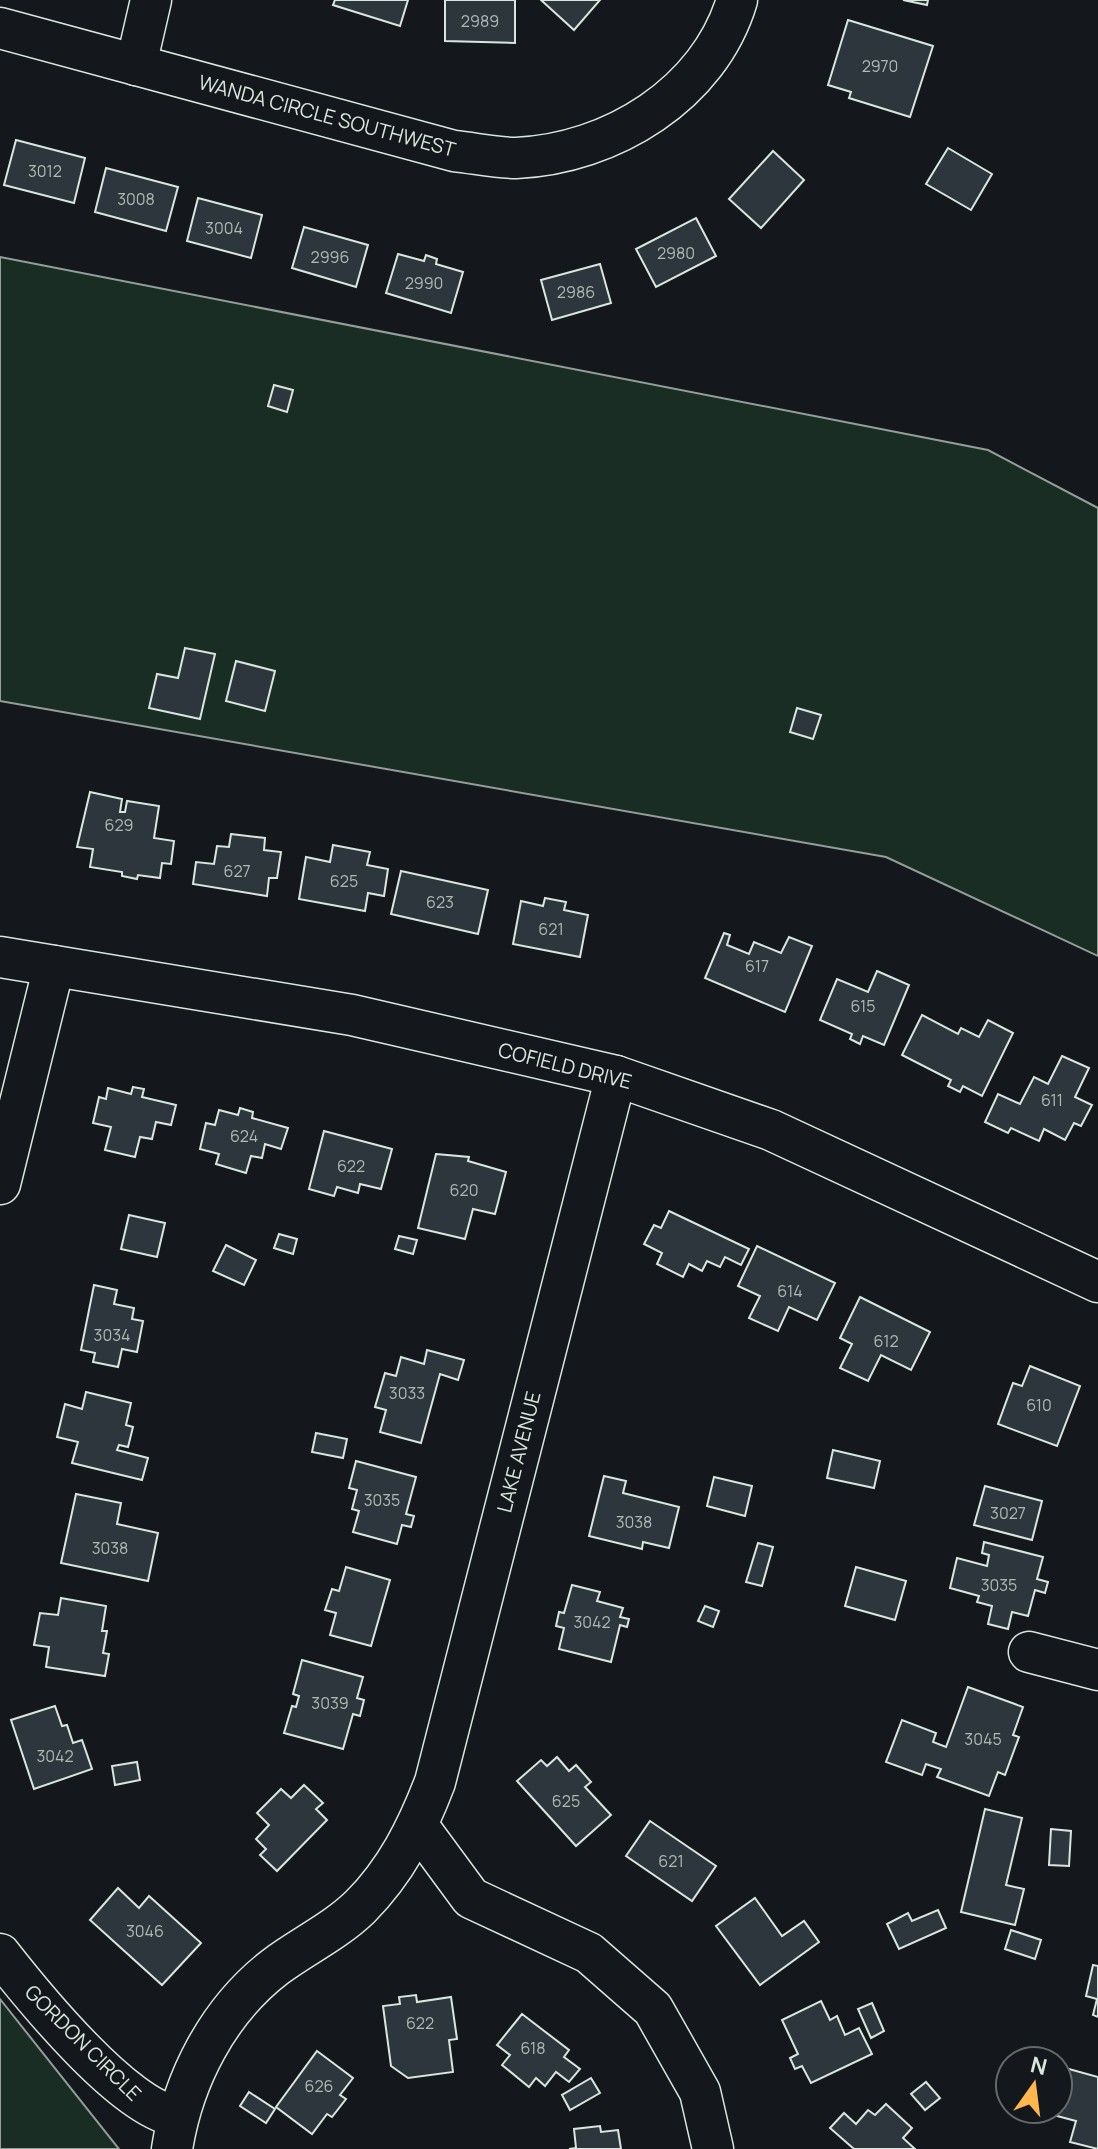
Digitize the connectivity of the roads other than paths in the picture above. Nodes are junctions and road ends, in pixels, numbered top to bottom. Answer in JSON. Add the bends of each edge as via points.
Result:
{"nodes":[{"id":1,"x":151,"y":0,"type":"edge"},
{"id":2,"x":737,"y":0,"type":"edge"},
{"id":3,"x":0,"y":28,"type":"edge"},
{"id":4,"x":136,"y":65,"type":"junction"},
{"id":5,"x":0,"y":957,"type":"edge"},
{"id":6,"x":54,"y":966,"type":"junction"},
{"id":7,"x":616,"y":1076,"type":"junction"},
{"id":8,"x":0,"y":1184,"type":"edge"},
{"id":9,"x":1098,"y":1282,"type":"edge"},
{"id":10,"x":1029,"y":1652,"type":"dead end"},
{"id":11,"x":1098,"y":1670,"type":"edge"},
{"id":12,"x":418,"y":1826,"type":"junction"},
{"id":13,"x":0,"y":1954,"type":"edge"},
{"id":14,"x":174,"y":2132,"type":"edge"},
{"id":15,"x":713,"y":2149,"type":"edge"}],
"edges":[{"from":1,"to":4,"type":"street"},
{"from":2,"to":4,"type":"street","name":"WANDA CIRCLE SOUTHWEST","via":[[710,60],[669,102],[614,133],[565,152],[514,158],[454,151]]},
{"from":3,"to":4,"type":"street","name":"WANDA CIRCLE SOUTHWEST"},
{"from":5,"to":6,"type":"street","name":"COFIELD DRIVE"},
{"from":6,"to":7,"type":"street","name":"COFIELD DRIVE","via":[[352,1015]]},
{"from":6,"to":8,"type":"street"},
{"from":7,"to":9,"type":"street","name":"COFIELD DRIVE","via":[[771,1130]]},
{"from":7,"to":12,"type":"street","name":"LAKE AVENUE","via":[[435,1782]]},
{"from":10,"to":11,"type":"street"},
{"from":12,"to":14,"type":"street","name":"LAKE AVENUE","via":[[391,1871],[360,1907],[328,1935],[275,1967],[234,2007],[202,2054]]},
{"from":12,"to":15,"type":"street","via":[[471,1898],[589,1953],[653,2009],[700,2092]]},
{"from":13,"to":14,"type":"street","name":"GORDON CIRCLE","via":[[34,1997]]}]}
